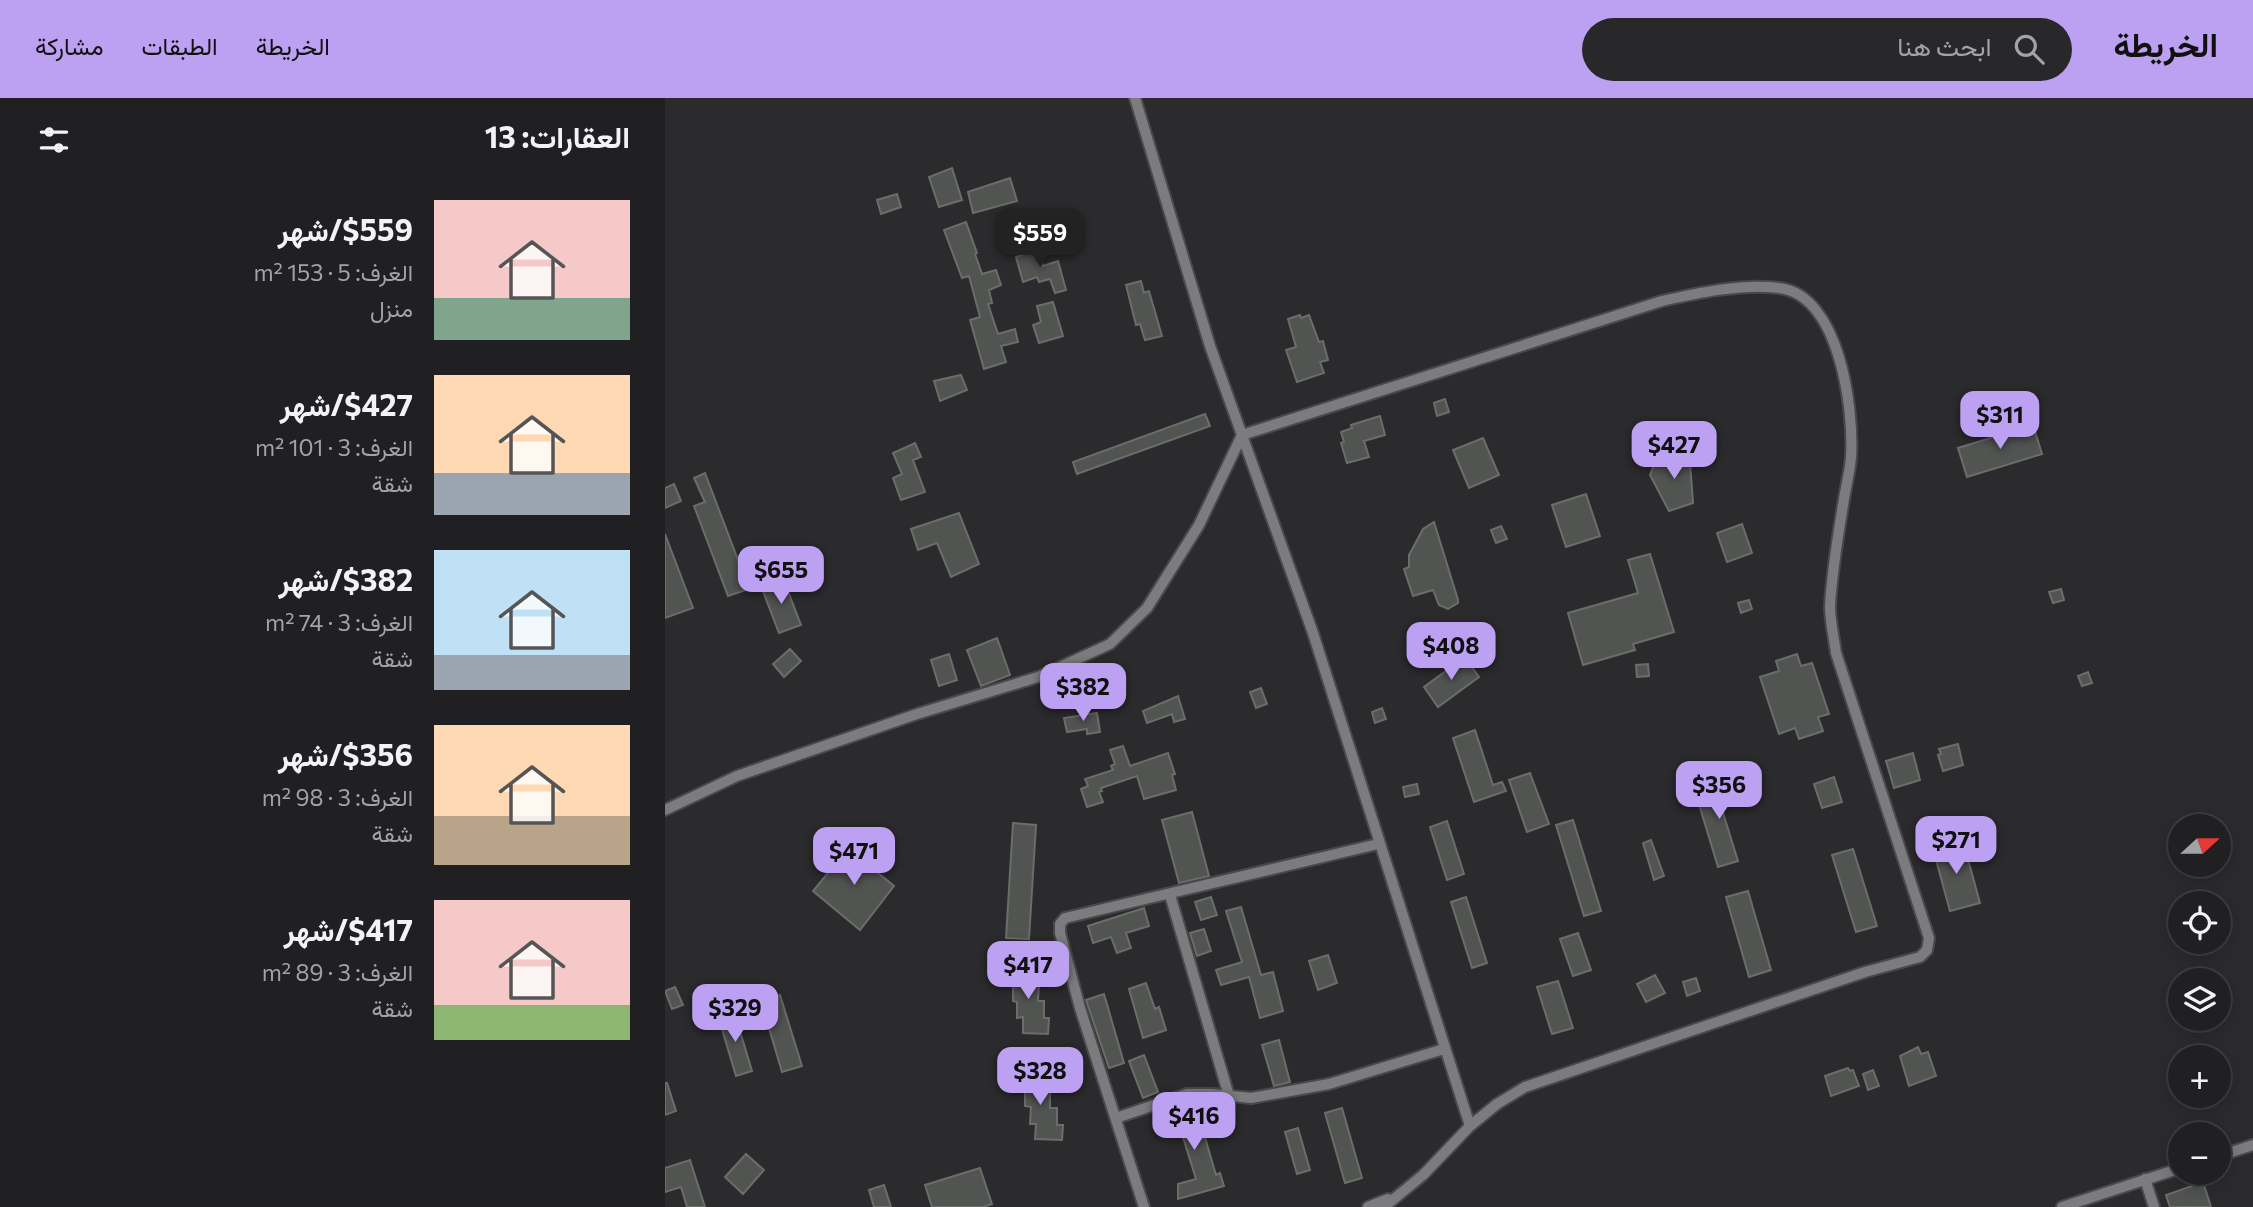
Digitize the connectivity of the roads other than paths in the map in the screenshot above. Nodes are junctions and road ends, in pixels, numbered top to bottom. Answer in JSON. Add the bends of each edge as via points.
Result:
{"nodes":[{"id":1,"x":1135,"y":98,"type":"edge"},
{"id":2,"x":1242,"y":435,"type":"junction"},
{"id":3,"x":665,"y":810,"type":"edge"},
{"id":4,"x":1378,"y":844,"type":"junction"},
{"id":5,"x":1170,"y":895,"type":"junction"},
{"id":6,"x":1444,"y":1049,"type":"junction"},
{"id":7,"x":1229,"y":1096,"type":"junction"},
{"id":8,"x":1116,"y":1118,"type":"junction"},
{"id":9,"x":1470,"y":1126,"type":"junction"},
{"id":10,"x":2253,"y":1145,"type":"edge"},
{"id":11,"x":2231,"y":1152,"type":"edge"},
{"id":12,"x":2168,"y":1172,"type":"edge"},
{"id":13,"x":2145,"y":1179,"type":"junction"},
{"id":14,"x":1396,"y":1196,"type":"junction"},
{"id":15,"x":1144,"y":1207,"type":"edge"},
{"id":16,"x":1368,"y":1207,"type":"edge"},
{"id":17,"x":1384,"y":1207,"type":"edge"},
{"id":18,"x":2062,"y":1207,"type":"edge"},
{"id":19,"x":2154,"y":1207,"type":"edge"}],
"edges":[{"from":1,"to":2,"type":"street","via":[[1210,346]]},
{"from":2,"to":3,"type":"street","via":[[1199,525],[1147,608],[1109,644],[1038,677],[737,776]]},
{"from":2,"to":4,"type":"street","via":[[1313,633]]},
{"from":2,"to":9,"type":"street","via":[[1662,301],[1727,289],[1780,288],[1800,296],[1818,313],[1835,344],[1847,388],[1851,457],[1830,609],[1836,653],[1929,938],[1927,950],[1920,957],[1525,1087]]},
{"from":4,"to":5,"type":"street"},
{"from":4,"to":6,"type":"street"},
{"from":5,"to":7,"type":"street"},
{"from":5,"to":8,"type":"street","via":[[1065,918],[1060,924],[1080,1008]]},
{"from":6,"to":7,"type":"street","via":[[1329,1084],[1251,1098]]},
{"from":6,"to":9,"type":"street"},
{"from":7,"to":8,"type":"street","via":[[1187,1094]]},
{"from":8,"to":15,"type":"street"},
{"from":9,"to":14,"type":"street"},
{"from":10,"to":11,"type":"street"},
{"from":12,"to":13,"type":"street"},
{"from":13,"to":18,"type":"street"},
{"from":13,"to":19,"type":"street"},
{"from":14,"to":16,"type":"street"},
{"from":14,"to":17,"type":"street"}]}
